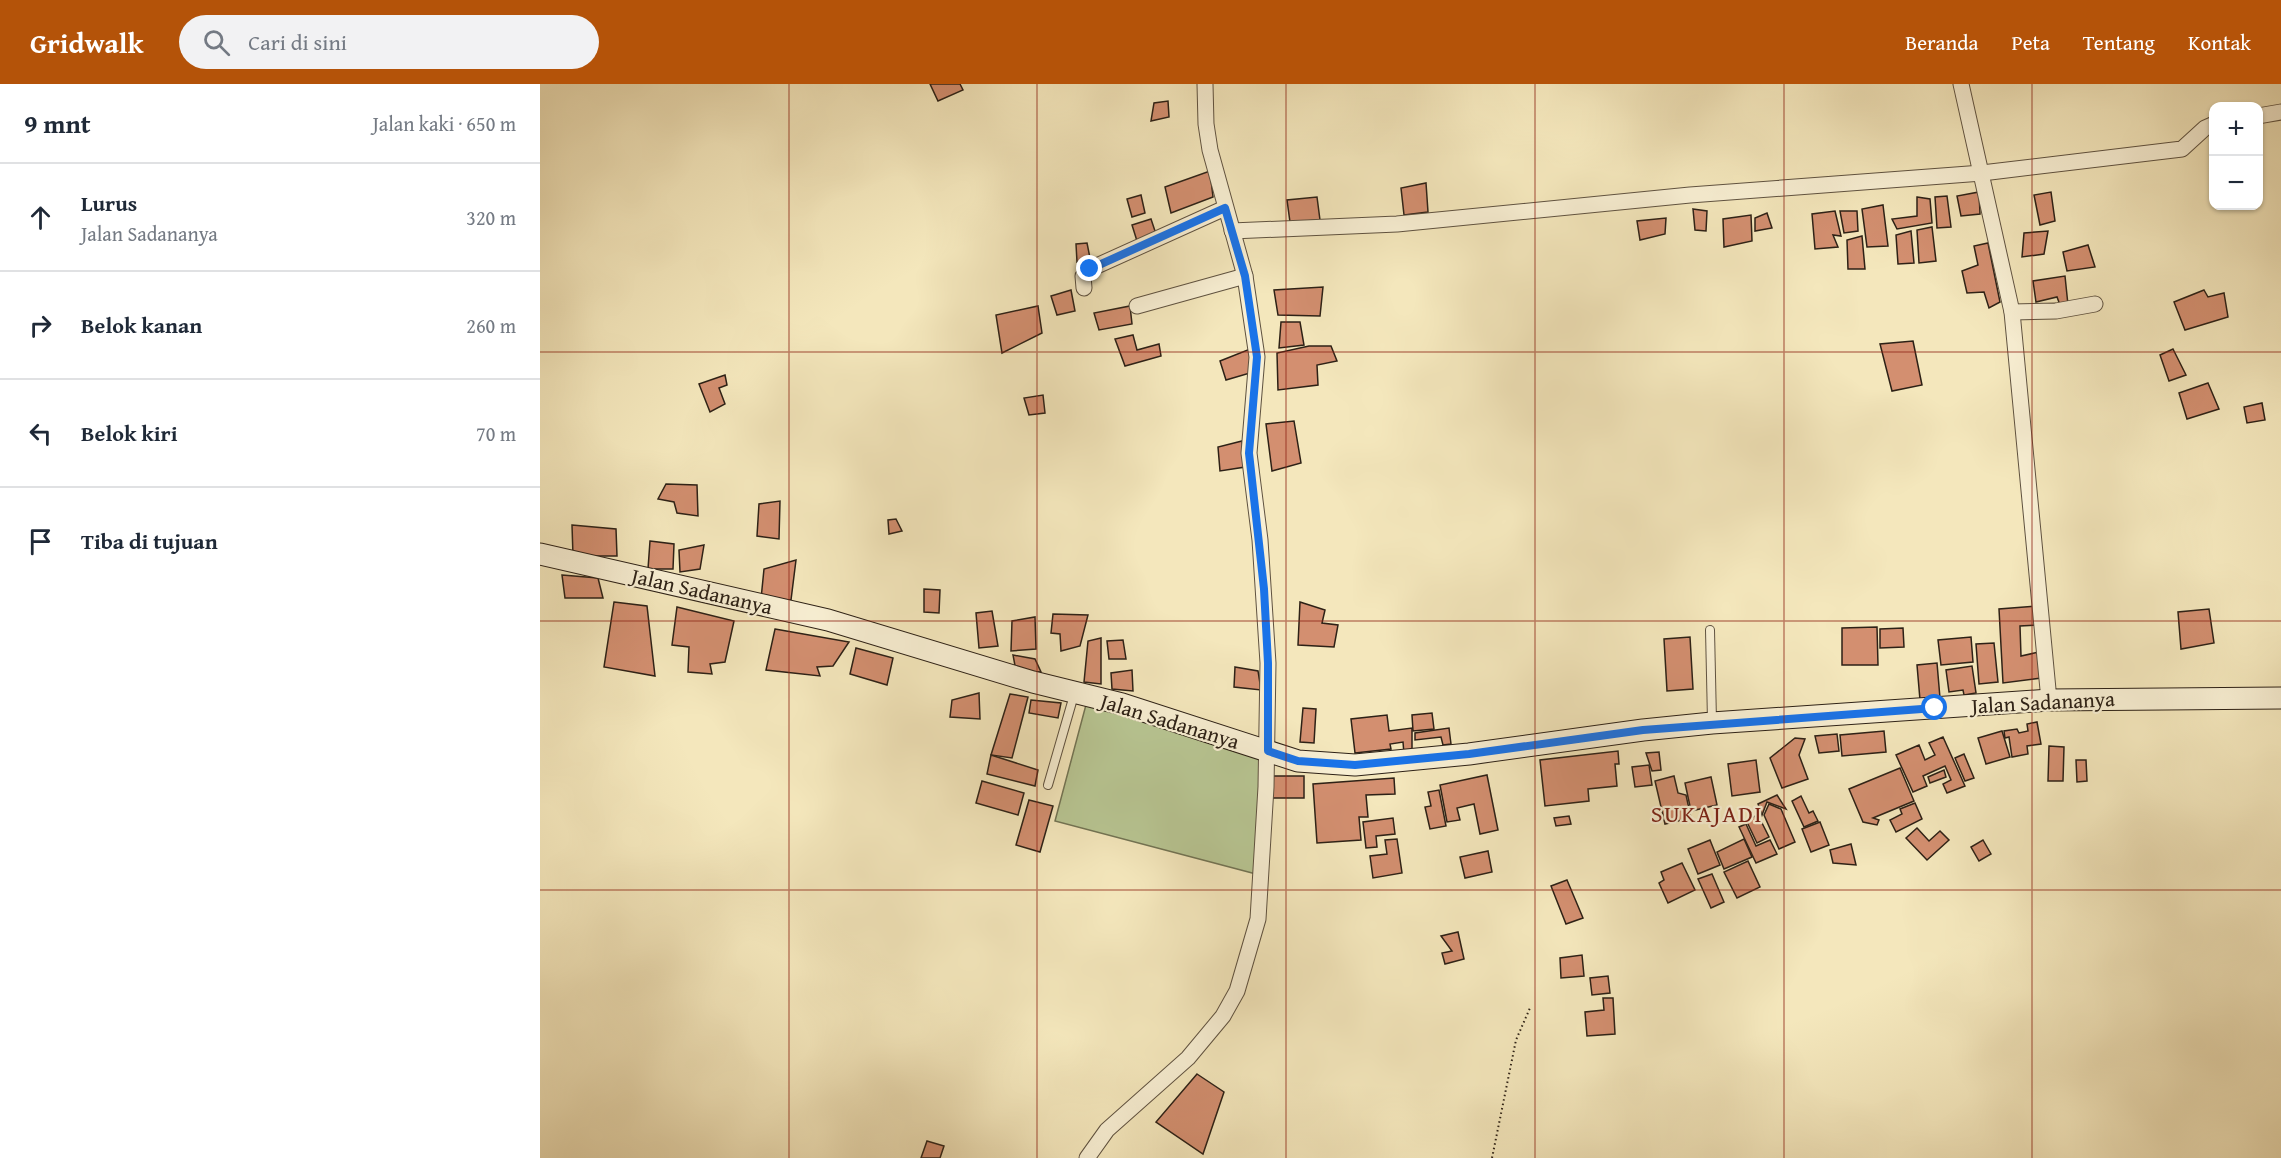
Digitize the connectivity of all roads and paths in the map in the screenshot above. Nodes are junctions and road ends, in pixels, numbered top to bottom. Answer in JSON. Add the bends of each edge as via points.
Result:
{"nodes":[{"id":1,"x":1205,"y":84,"type":"edge"},
{"id":2,"x":1961,"y":84,"type":"edge"},
{"id":3,"x":2281,"y":112,"type":"edge"},
{"id":4,"x":2263,"y":115,"type":"edge"},
{"id":5,"x":2209,"y":126,"type":"edge"},
{"id":6,"x":1982,"y":173,"type":"junction"},
{"id":7,"x":1225,"y":208,"type":"junction"},
{"id":8,"x":1232,"y":231,"type":"junction"},
{"id":9,"x":1245,"y":276,"type":"junction"},
{"id":10,"x":1084,"y":288,"type":"dead end"},
{"id":11,"x":2095,"y":304,"type":"dead end"},
{"id":12,"x":1137,"y":306,"type":"dead end"},
{"id":13,"x":2012,"y":312,"type":"junction"},
{"id":14,"x":540,"y":554,"type":"edge"},
{"id":15,"x":1710,"y":630,"type":"dead end"},
{"id":16,"x":1075,"y":692,"type":"junction"},
{"id":17,"x":2281,"y":698,"type":"edge"},
{"id":18,"x":2049,"y":700,"type":"junction"},
{"id":19,"x":1712,"y":723,"type":"junction"},
{"id":20,"x":1268,"y":751,"type":"junction"},
{"id":21,"x":1048,"y":785,"type":"dead end"},
{"id":22,"x":1530,"y":1008,"type":"dead end"},
{"id":23,"x":1087,"y":1158,"type":"edge"},
{"id":24,"x":1492,"y":1158,"type":"edge"}],
"edges":[{"from":1,"to":7,"type":"street","via":[[1206,124]]},
{"from":2,"to":6,"type":"street"},
{"from":3,"to":4,"type":"street"},
{"from":5,"to":6,"type":"street","via":[[2182,149]]},
{"from":6,"to":8,"type":"street","via":[[1690,195],[1397,224]]},
{"from":6,"to":13,"type":"street"},
{"from":7,"to":8,"type":"street"},
{"from":7,"to":10,"type":"street","via":[[1090,269],[1083,276]]},
{"from":8,"to":9,"type":"street"},
{"from":9,"to":12,"type":"street"},
{"from":9,"to":20,"type":"street","via":[[1257,357],[1249,453],[1264,589]]},
{"from":11,"to":13,"type":"street","via":[[2056,311]]},
{"from":13,"to":18,"type":"street"},
{"from":14,"to":16,"type":"street","name":"Jalan Sadananya","via":[[828,620]]},
{"from":15,"to":19,"type":"lane"},
{"from":16,"to":20,"type":"street","name":"Jalan Sadananya"},
{"from":16,"to":21,"type":"lane"},
{"from":17,"to":18,"type":"street","name":"Jalan Sadananya"},
{"from":18,"to":19,"type":"street","name":"Jalan Sadananya"},
{"from":19,"to":20,"type":"street","name":"Jalan Sadananya","via":[[1355,765],[1298,761]]},
{"from":20,"to":23,"type":"street","via":[[1258,919],[1237,991],[1209,1035],[1107,1130]]},
{"from":22,"to":24,"type":"path","via":[[1516,1040]]}]}
